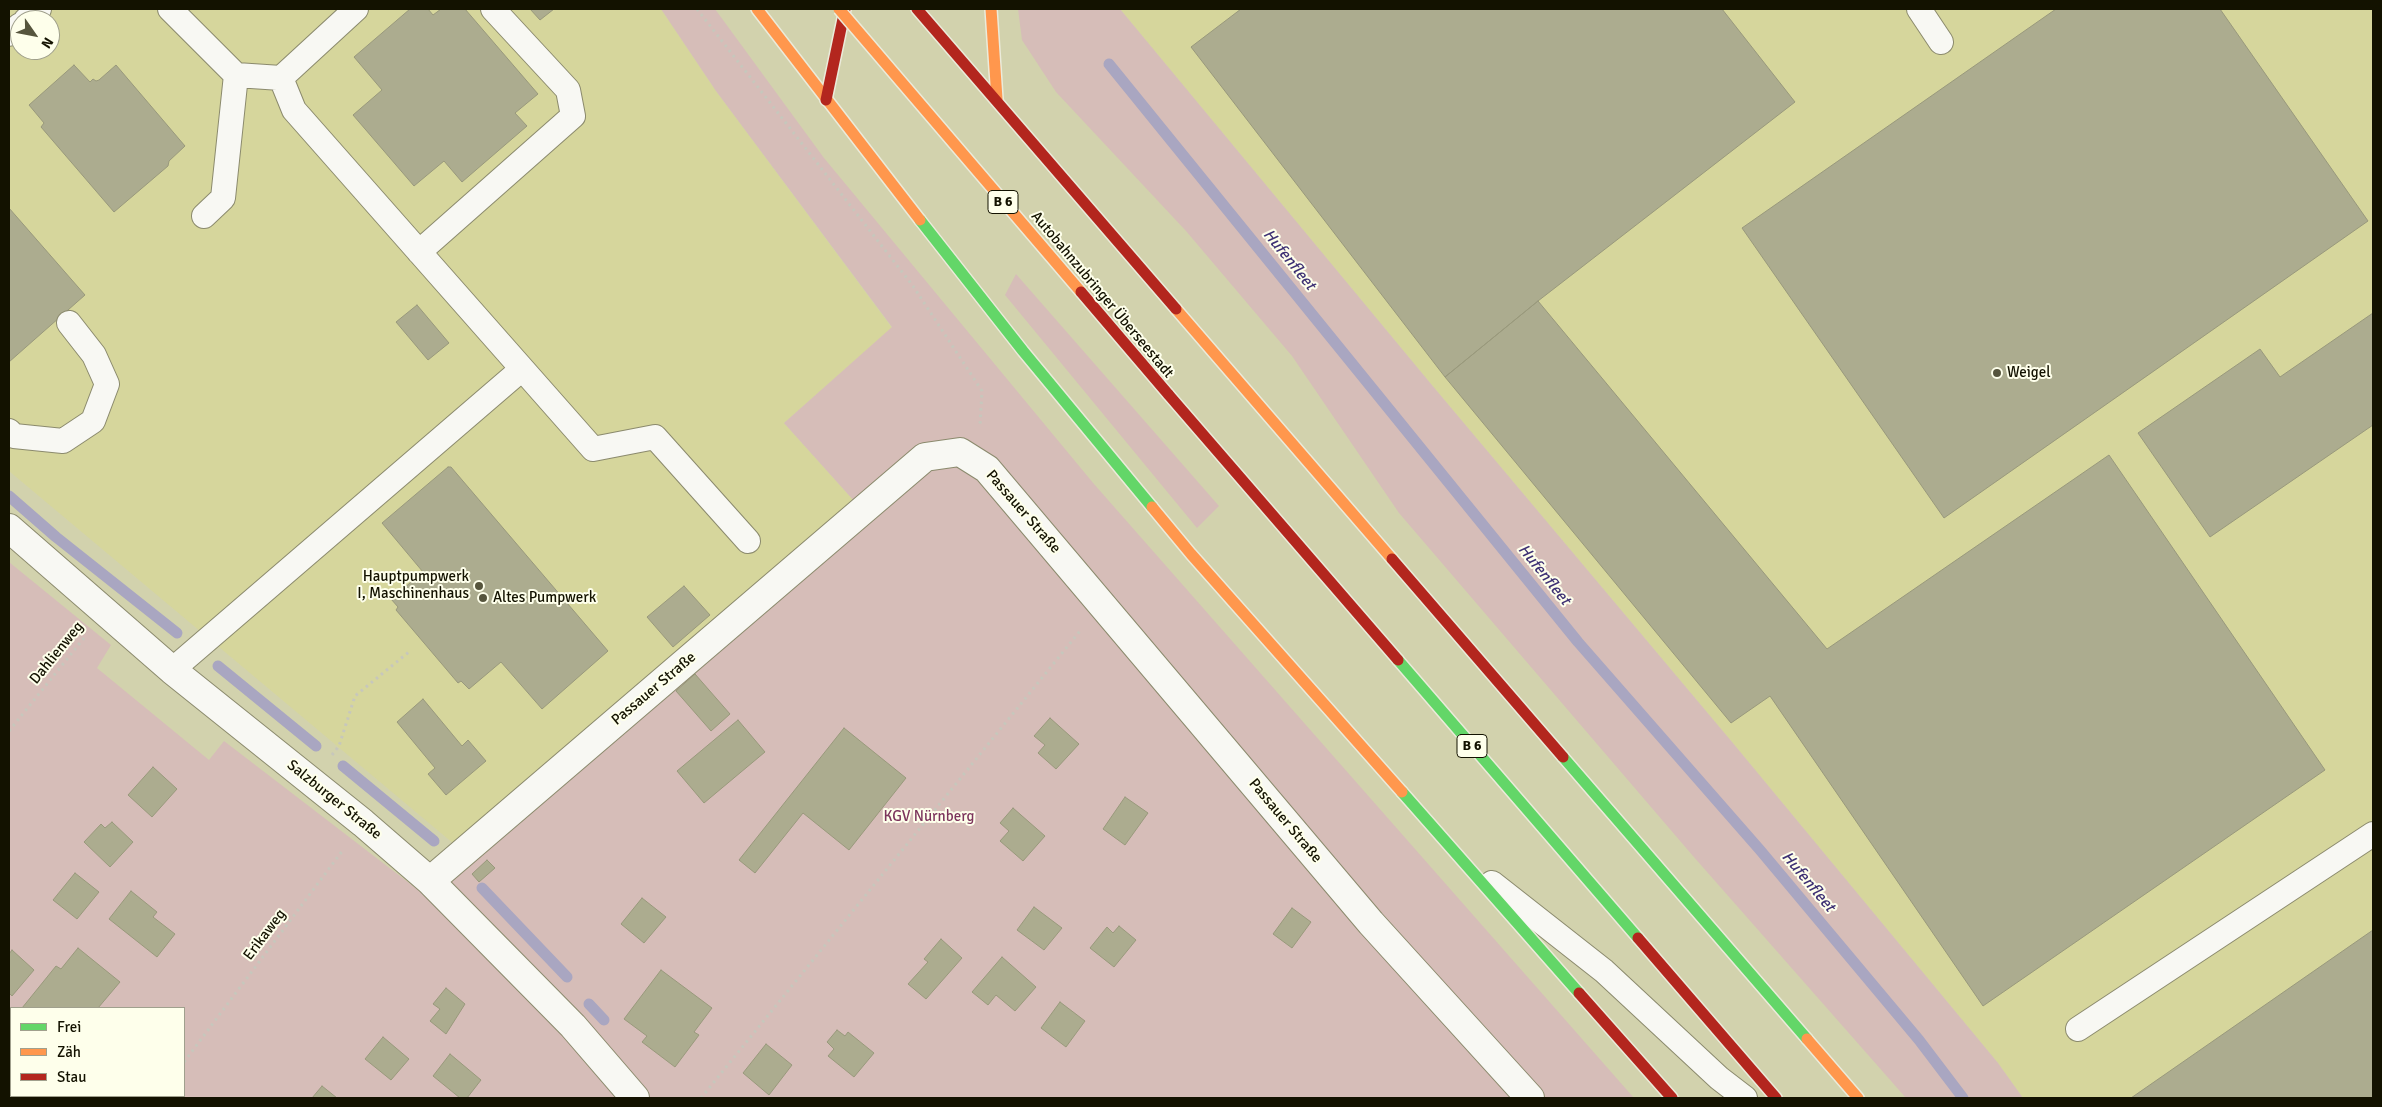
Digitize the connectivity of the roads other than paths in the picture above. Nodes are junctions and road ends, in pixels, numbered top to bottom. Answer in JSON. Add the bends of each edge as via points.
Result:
{"nodes":[{"id":1,"x":170,"y":9,"type":"edge"},
{"id":2,"x":356,"y":9,"type":"edge"},
{"id":3,"x":493,"y":9,"type":"edge"},
{"id":4,"x":757,"y":9,"type":"edge"},
{"id":5,"x":839,"y":9,"type":"edge"},
{"id":6,"x":845,"y":9,"type":"edge"},
{"id":7,"x":917,"y":9,"type":"edge"},
{"id":8,"x":991,"y":9,"type":"edge"},
{"id":9,"x":1919,"y":9,"type":"edge"},
{"id":10,"x":1941,"y":42,"type":"dead end"},
{"id":11,"x":236,"y":75,"type":"junction"},
{"id":12,"x":281,"y":78,"type":"junction"},
{"id":13,"x":826,"y":100,"type":"junction"},
{"id":14,"x":997,"y":100,"type":"junction"},
{"id":15,"x":204,"y":216,"type":"dead end"},
{"id":16,"x":419,"y":252,"type":"junction"},
{"id":17,"x":68,"y":323,"type":"dead end"},
{"id":18,"x":522,"y":369,"type":"junction"},
{"id":19,"x":9,"y":431,"type":"edge"},
{"id":20,"x":9,"y":528,"type":"edge"},
{"id":21,"x":748,"y":541,"type":"dead end"},
{"id":22,"x":172,"y":670,"type":"junction"},
{"id":23,"x":2373,"y":834,"type":"edge"},
{"id":24,"x":1456,"y":854,"type":"junction"},
{"id":25,"x":430,"y":880,"type":"junction"},
{"id":26,"x":2078,"y":1029,"type":"dead end"},
{"id":27,"x":636,"y":1098,"type":"edge"},
{"id":28,"x":1530,"y":1098,"type":"edge"},
{"id":29,"x":1672,"y":1098,"type":"edge"},
{"id":30,"x":1745,"y":1098,"type":"edge"},
{"id":31,"x":1776,"y":1098,"type":"edge"},
{"id":32,"x":1858,"y":1098,"type":"edge"}],
"edges":[{"from":1,"to":11,"type":"lane"},
{"from":2,"to":12,"type":"lane"},
{"from":3,"to":16,"type":"lane","via":[[568,90],[573,116]]},
{"from":4,"to":13,"type":"highway"},
{"from":5,"to":31,"type":"highway","name":"Autobahnzubringer Überseestadt","number":"B 6","bridge":true},
{"from":6,"to":13,"type":"highway"},
{"from":7,"to":14,"type":"highway"},
{"from":8,"to":14,"type":"highway"},
{"from":9,"to":10,"type":"lane"},
{"from":11,"to":12,"type":"lane"},
{"from":11,"to":15,"type":"lane","via":[[223,198]]},
{"from":12,"to":16,"type":"lane","via":[[294,110]]},
{"from":13,"to":24,"type":"highway","via":[[1023,351],[1191,554]]},
{"from":14,"to":32,"type":"highway"},
{"from":16,"to":18,"type":"lane"},
{"from":17,"to":19,"type":"lane","via":[[94,355],[107,384],[93,421],[62,441],[14,436]]},
{"from":18,"to":21,"type":"lane","via":[[593,449],[655,437]]},
{"from":18,"to":22,"type":"lane"},
{"from":20,"to":22,"type":"street","name":"Salzburger Straße"},
{"from":22,"to":25,"type":"street","name":"Salzburger Straße"},
{"from":23,"to":26,"type":"lane"},
{"from":24,"to":29,"type":"highway"},
{"from":24,"to":30,"type":"lane","via":[[1604,971],[1719,1078]]},
{"from":25,"to":27,"type":"street","name":"Salzburger Straße","via":[[573,1026]]},
{"from":25,"to":28,"type":"street","name":"Passauer Straße","via":[[925,458],[960,452],[987,469],[1371,923]]}]}
